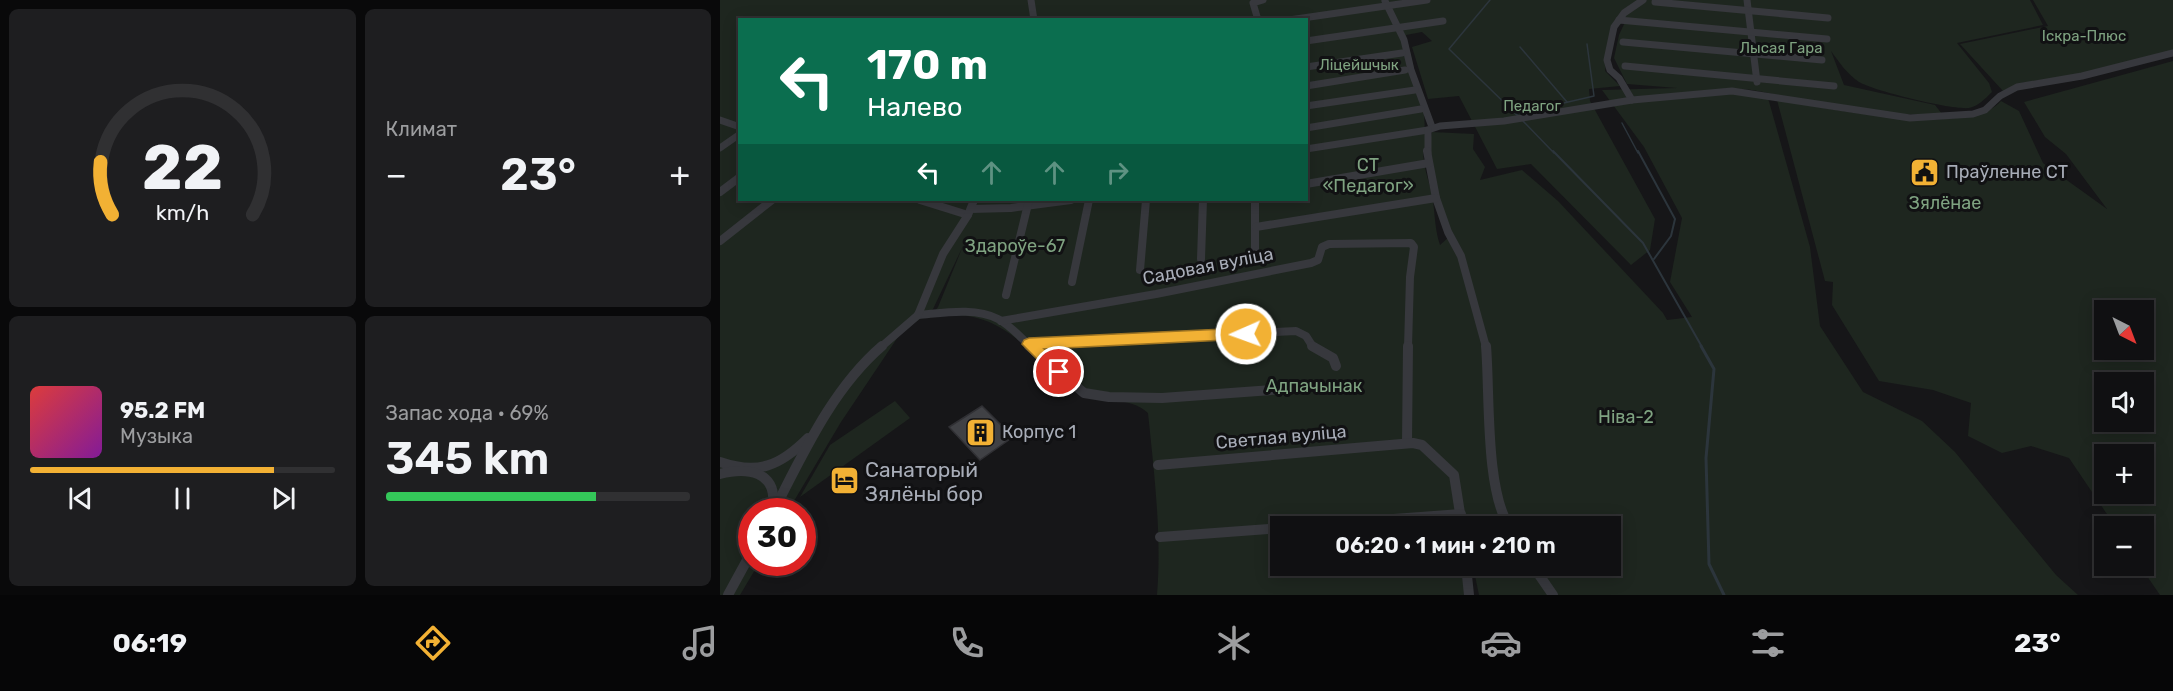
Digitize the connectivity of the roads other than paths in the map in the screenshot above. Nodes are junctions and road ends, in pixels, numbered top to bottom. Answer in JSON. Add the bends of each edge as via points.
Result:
{"nodes":[{"id":1,"x":1031,"y":0,"type":"edge"},
{"id":2,"x":1263,"y":0,"type":"edge"},
{"id":3,"x":1427,"y":0,"type":"edge"},
{"id":4,"x":1643,"y":0,"type":"edge"},
{"id":5,"x":1747,"y":0,"type":"edge"},
{"id":6,"x":1386,"y":3,"type":"edge"},
{"id":7,"x":1655,"y":3,"type":"dead end"},
{"id":8,"x":1748,"y":11,"type":"junction"},
{"id":9,"x":1034,"y":18,"type":"edge"},
{"id":10,"x":1257,"y":18,"type":"edge"},
{"id":11,"x":1300,"y":18,"type":"edge"},
{"id":12,"x":1828,"y":18,"type":"dead end"},
{"id":13,"x":1619,"y":20,"type":"junction"},
{"id":14,"x":1443,"y":21,"type":"dead end"},
{"id":15,"x":1398,"y":28,"type":"junction"},
{"id":16,"x":1751,"y":32,"type":"junction"},
{"id":17,"x":1827,"y":39,"type":"dead end"},
{"id":18,"x":1308,"y":41,"type":"edge"},
{"id":19,"x":1623,"y":42,"type":"dead end"},
{"id":20,"x":1402,"y":53,"type":"dead end"},
{"id":21,"x":2173,"y":53,"type":"edge"},
{"id":22,"x":1754,"y":54,"type":"junction"},
{"id":23,"x":1822,"y":60,"type":"dead end"},
{"id":24,"x":1625,"y":66,"type":"dead end"},
{"id":25,"x":1308,"y":67,"type":"edge"},
{"id":26,"x":1405,"y":70,"type":"dead end"},
{"id":27,"x":1757,"y":78,"type":"junction"},
{"id":28,"x":1308,"y":86,"type":"edge"},
{"id":29,"x":1834,"y":86,"type":"dead end"},
{"id":30,"x":1415,"y":90,"type":"dead end"},
{"id":31,"x":1759,"y":93,"type":"junction"},
{"id":32,"x":1632,"y":100,"type":"junction"},
{"id":33,"x":1308,"y":106,"type":"edge"},
{"id":34,"x":1421,"y":109,"type":"dead end"},
{"id":35,"x":720,"y":120,"type":"edge"},
{"id":36,"x":738,"y":126,"type":"edge"},
{"id":37,"x":1308,"y":128,"type":"edge"},
{"id":38,"x":1430,"y":129,"type":"junction"},
{"id":39,"x":738,"y":135,"type":"edge"},
{"id":40,"x":720,"y":148,"type":"edge"},
{"id":41,"x":1308,"y":149,"type":"edge"},
{"id":42,"x":1429,"y":163,"type":"junction"},
{"id":43,"x":738,"y":178,"type":"edge"},
{"id":44,"x":1308,"y":184,"type":"edge"},
{"id":45,"x":720,"y":192,"type":"edge"},
{"id":46,"x":1436,"y":198,"type":"junction"},
{"id":47,"x":771,"y":201,"type":"edge"},
{"id":48,"x":926,"y":201,"type":"edge"},
{"id":49,"x":1057,"y":201,"type":"edge"},
{"id":50,"x":1089,"y":201,"type":"edge"},
{"id":51,"x":1146,"y":201,"type":"edge"},
{"id":52,"x":1203,"y":201,"type":"edge"},
{"id":53,"x":1255,"y":201,"type":"edge"},
{"id":54,"x":1029,"y":203,"type":"edge"},
{"id":55,"x":971,"y":208,"type":"edge"},
{"id":56,"x":1256,"y":227,"type":"junction"},
{"id":57,"x":720,"y":242,"type":"edge"},
{"id":58,"x":1255,"y":249,"type":"dead end"},
{"id":59,"x":1201,"y":259,"type":"dead end"},
{"id":60,"x":1140,"y":270,"type":"dead end"},
{"id":61,"x":1072,"y":282,"type":"dead end"},
{"id":62,"x":1006,"y":295,"type":"dead end"},
{"id":63,"x":918,"y":315,"type":"junction"},
{"id":64,"x":1001,"y":321,"type":"junction"},
{"id":65,"x":1029,"y":344,"type":"junction"},
{"id":66,"x":1336,"y":366,"type":"dead end"},
{"id":67,"x":1298,"y":388,"type":"dead end"},
{"id":68,"x":816,"y":429,"type":"junction"},
{"id":69,"x":1407,"y":442,"type":"junction"},
{"id":70,"x":720,"y":462,"type":"edge"},
{"id":71,"x":1158,"y":465,"type":"dead end"},
{"id":72,"x":744,"y":470,"type":"junction"},
{"id":73,"x":720,"y":474,"type":"edge"},
{"id":74,"x":773,"y":498,"type":"edge"},
{"id":75,"x":779,"y":498,"type":"edge"},
{"id":76,"x":1461,"y":514,"type":"joint"},
{"id":77,"x":1434,"y":516,"type":"edge"},
{"id":78,"x":1503,"y":516,"type":"edge"},
{"id":79,"x":1270,"y":529,"type":"edge"},
{"id":80,"x":1160,"y":537,"type":"dead end"},
{"id":81,"x":738,"y":576,"type":"edge"},
{"id":82,"x":1467,"y":576,"type":"edge"},
{"id":83,"x":1540,"y":576,"type":"edge"},
{"id":84,"x":728,"y":595,"type":"edge"},
{"id":85,"x":1468,"y":595,"type":"edge"},
{"id":86,"x":1553,"y":595,"type":"edge"}],
"edges":[{"from":1,"to":9,"type":"street"},
{"from":2,"to":10,"type":"street","via":[[1253,4]]},
{"from":3,"to":6,"type":"street"},
{"from":4,"to":13,"type":"street"},
{"from":5,"to":8,"type":"street"},
{"from":6,"to":11,"type":"street"},
{"from":6,"to":15,"type":"street"},
{"from":7,"to":8,"type":"street"},
{"from":8,"to":12,"type":"street"},
{"from":8,"to":16,"type":"street"},
{"from":13,"to":16,"type":"street"},
{"from":13,"to":32,"type":"street","via":[[1614,27],[1608,66]]},
{"from":14,"to":15,"type":"street"},
{"from":15,"to":18,"type":"street"},
{"from":15,"to":38,"type":"street"},
{"from":16,"to":17,"type":"street"},
{"from":16,"to":22,"type":"street"},
{"from":19,"to":22,"type":"street"},
{"from":20,"to":25,"type":"street"},
{"from":21,"to":31,"type":"street","via":[[2082,76],[2017,87],[1973,114],[1910,117]]},
{"from":22,"to":23,"type":"street"},
{"from":22,"to":27,"type":"street"},
{"from":24,"to":27,"type":"street"},
{"from":26,"to":28,"type":"street"},
{"from":27,"to":29,"type":"street"},
{"from":27,"to":31,"type":"street"},
{"from":30,"to":33,"type":"street"},
{"from":31,"to":32,"type":"street","via":[[1732,91]]},
{"from":32,"to":38,"type":"street"},
{"from":34,"to":37,"type":"street"},
{"from":35,"to":36,"type":"street"},
{"from":38,"to":41,"type":"street"},
{"from":38,"to":42,"type":"street","via":[[1426,144]]},
{"from":39,"to":40,"type":"street"},
{"from":42,"to":44,"type":"street"},
{"from":42,"to":46,"type":"street"},
{"from":43,"to":45,"type":"street"},
{"from":46,"to":56,"type":"street"},
{"from":46,"to":78,"type":"street","via":[[1461,256],[1486,346],[1495,490]]},
{"from":47,"to":57,"type":"street"},
{"from":48,"to":55,"type":"street"},
{"from":49,"to":54,"type":"street"},
{"from":50,"to":61,"type":"street"},
{"from":51,"to":60,"type":"street"},
{"from":52,"to":59,"type":"street","name":"Садовая вуліца"},
{"from":53,"to":56,"type":"street"},
{"from":54,"to":55,"type":"street"},
{"from":54,"to":62,"type":"street"},
{"from":55,"to":63,"type":"street","via":[[943,254]]},
{"from":56,"to":58,"type":"street"},
{"from":63,"to":64,"type":"street","via":[[977,313]]},
{"from":63,"to":68,"type":"street","via":[[863,362]]},
{"from":64,"to":65,"type":"street"},
{"from":64,"to":69,"type":"street","name":"Садовая вуліца","via":[[1311,263],[1318,261],[1322,247],[1329,243],[1411,243],[1414,247]]},
{"from":65,"to":66,"type":"street","via":[[1296,331],[1314,348],[1333,358]]},
{"from":65,"to":67,"type":"street","via":[[1084,393],[1143,399]]},
{"from":68,"to":72,"type":"street","via":[[790,454]]},
{"from":68,"to":75,"type":"street"},
{"from":69,"to":71,"type":"street","name":"Светлая вуліца"},
{"from":69,"to":76,"type":"street","via":[[1422,445],[1454,475]]},
{"from":70,"to":72,"type":"street"},
{"from":72,"to":73,"type":"street"},
{"from":72,"to":74,"type":"street","via":[[757,473],[771,485]]},
{"from":76,"to":77,"type":"street"},
{"from":79,"to":80,"type":"street"},
{"from":81,"to":84,"type":"street"},
{"from":82,"to":85,"type":"street"},
{"from":83,"to":86,"type":"street"}]}
